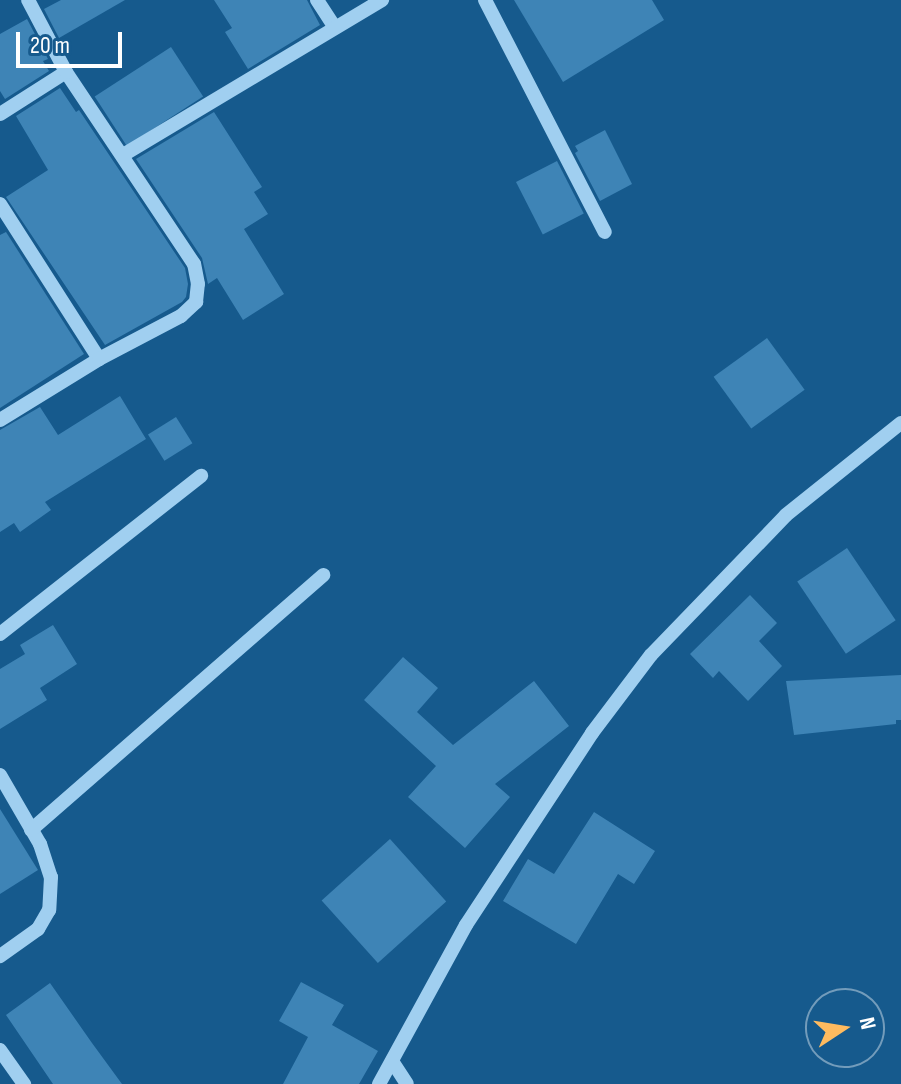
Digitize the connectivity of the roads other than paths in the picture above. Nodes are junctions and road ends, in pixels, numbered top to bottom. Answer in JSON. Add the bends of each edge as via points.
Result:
{"nodes":[{"id":1,"x":28,"y":0,"type":"edge"},
{"id":2,"x":317,"y":0,"type":"edge"},
{"id":3,"x":382,"y":0,"type":"edge"},
{"id":4,"x":485,"y":0,"type":"edge"},
{"id":5,"x":335,"y":28,"type":"junction"},
{"id":6,"x":66,"y":72,"type":"junction"},
{"id":7,"x":0,"y":114,"type":"edge"},
{"id":8,"x":123,"y":155,"type":"junction"},
{"id":9,"x":0,"y":204,"type":"edge"},
{"id":10,"x":605,"y":232,"type":"dead end"},
{"id":11,"x":99,"y":359,"type":"junction"},
{"id":12,"x":0,"y":420,"type":"edge"},
{"id":13,"x":901,"y":423,"type":"edge"},
{"id":14,"x":201,"y":476,"type":"dead end"},
{"id":15,"x":323,"y":575,"type":"dead end"},
{"id":16,"x":0,"y":634,"type":"edge"},
{"id":17,"x":0,"y":775,"type":"edge"},
{"id":18,"x":31,"y":830,"type":"junction"},
{"id":19,"x":0,"y":956,"type":"edge"},
{"id":20,"x":0,"y":1050,"type":"edge"},
{"id":21,"x":392,"y":1061,"type":"junction"},
{"id":22,"x":24,"y":1084,"type":"edge"},
{"id":23,"x":379,"y":1084,"type":"edge"},
{"id":24,"x":407,"y":1084,"type":"edge"}],
"edges":[{"from":1,"to":6,"type":"street"},
{"from":2,"to":5,"type":"street"},
{"from":3,"to":5,"type":"street"},
{"from":4,"to":10,"type":"street"},
{"from":5,"to":8,"type":"street"},
{"from":6,"to":7,"type":"street"},
{"from":6,"to":8,"type":"street"},
{"from":8,"to":11,"type":"street","via":[[194,264],[196,302],[181,316]]},
{"from":9,"to":11,"type":"street"},
{"from":11,"to":12,"type":"street"},
{"from":13,"to":21,"type":"street","via":[[786,515],[651,655],[466,925]]},
{"from":14,"to":16,"type":"street"},
{"from":15,"to":18,"type":"street"},
{"from":17,"to":18,"type":"street"},
{"from":18,"to":19,"type":"street","via":[[51,877],[49,910],[38,929]]},
{"from":20,"to":22,"type":"street"},
{"from":21,"to":23,"type":"street"},
{"from":21,"to":24,"type":"street"}]}
